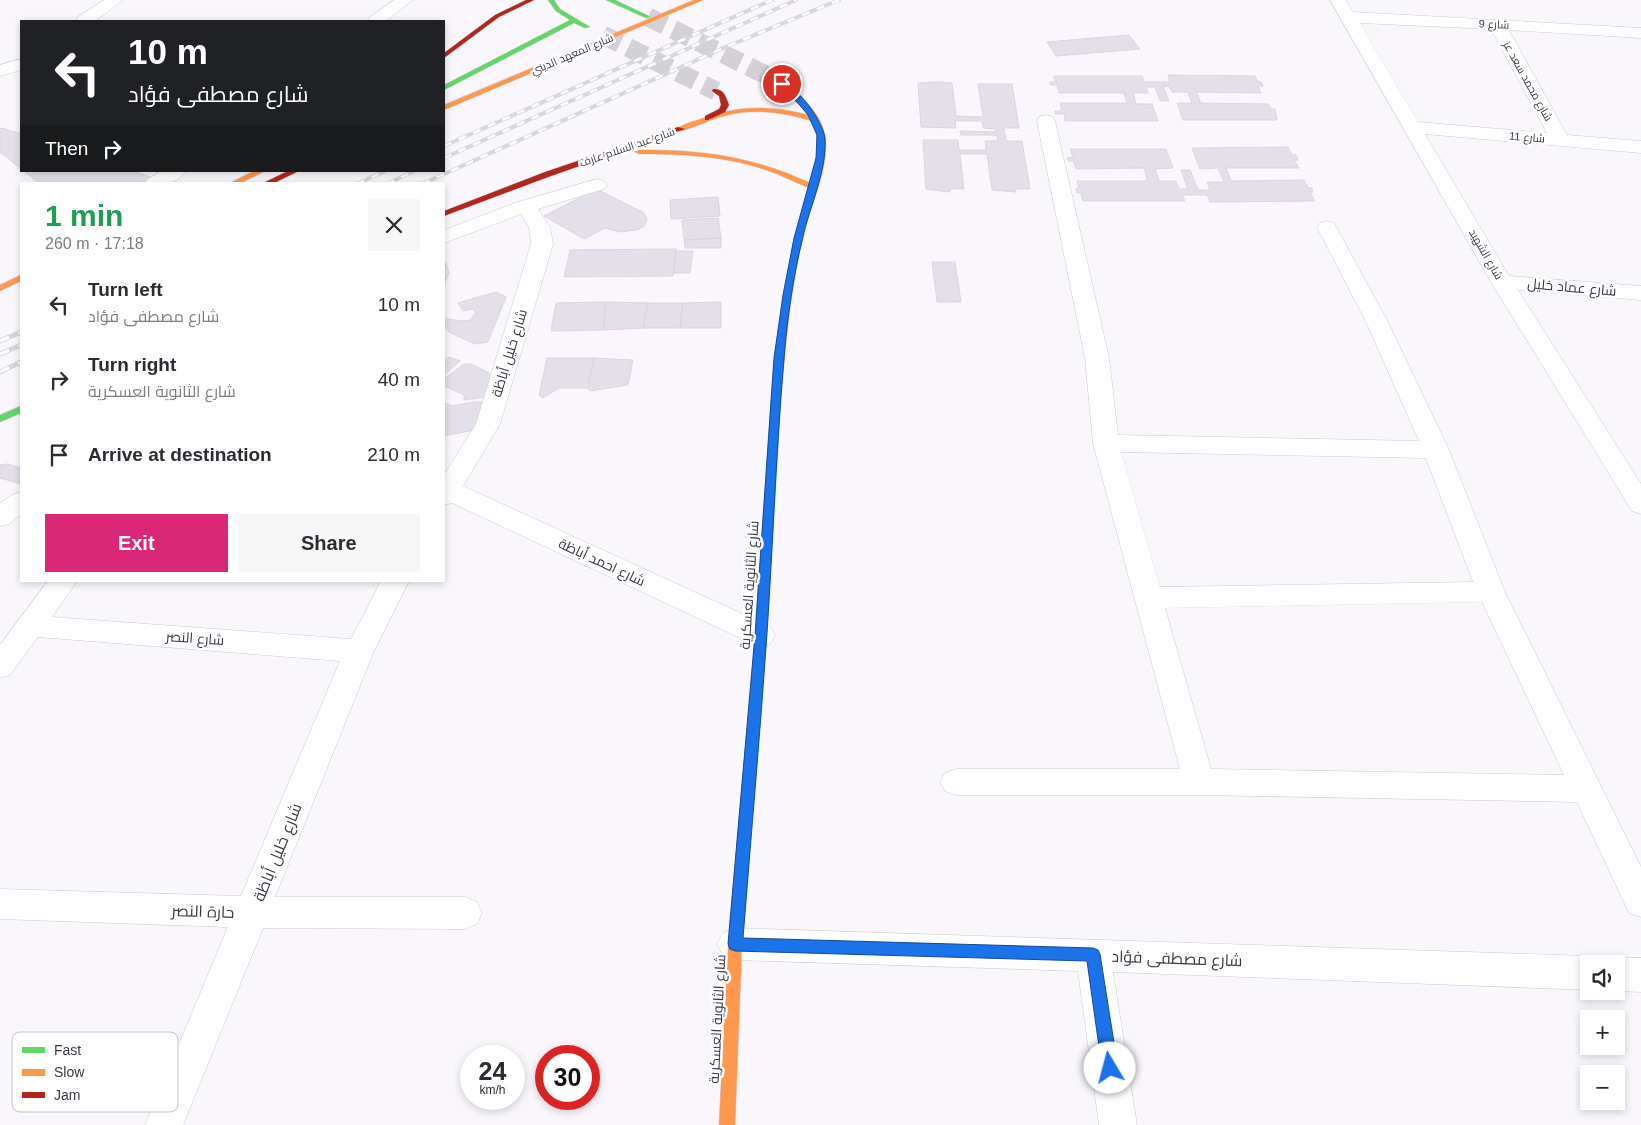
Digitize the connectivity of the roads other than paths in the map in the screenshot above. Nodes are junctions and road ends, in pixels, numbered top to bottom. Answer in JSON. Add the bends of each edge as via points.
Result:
{"nodes":[{"id":1,"x":115,"y":0,"type":"edge"},
{"id":2,"x":405,"y":0,"type":"edge"},
{"id":3,"x":531,"y":0,"type":"edge"},
{"id":4,"x":551,"y":0,"type":"edge"},
{"id":5,"x":635,"y":0,"type":"edge"},
{"id":6,"x":700,"y":0,"type":"edge"},
{"id":7,"x":614,"y":2,"type":"edge"},
{"id":8,"x":1342,"y":8,"type":"edge"},
{"id":9,"x":648,"y":17,"type":"tunnel mouth"},
{"id":10,"x":85,"y":20,"type":"edge"},
{"id":11,"x":377,"y":20,"type":"edge"},
{"id":12,"x":574,"y":20,"type":"junction"},
{"id":13,"x":1497,"y":24,"type":"junction"},
{"id":14,"x":1641,"y":33,"type":"edge"},
{"id":15,"x":604,"y":35,"type":"tunnel mouth"},
{"id":16,"x":445,"y":55,"type":"edge"},
{"id":17,"x":20,"y":64,"type":"edge"},
{"id":18,"x":0,"y":71,"type":"edge"},
{"id":19,"x":766,"y":75,"type":"tunnel mouth"},
{"id":20,"x":445,"y":87,"type":"edge"},
{"id":21,"x":716,"y":91,"type":"dead end"},
{"id":22,"x":445,"y":108,"type":"edge"},
{"id":23,"x":708,"y":118,"type":"junction"},
{"id":24,"x":814,"y":119,"type":"junction"},
{"id":25,"x":1046,"y":121,"type":"dead end"},
{"id":26,"x":1413,"y":127,"type":"junction"},
{"id":27,"x":1560,"y":139,"type":"junction"},
{"id":28,"x":1641,"y":146,"type":"edge"},
{"id":29,"x":594,"y":159,"type":"junction"},
{"id":30,"x":174,"y":172,"type":"edge"},
{"id":31,"x":259,"y":172,"type":"edge"},
{"id":32,"x":293,"y":172,"type":"edge"},
{"id":33,"x":157,"y":182,"type":"edge"},
{"id":34,"x":236,"y":182,"type":"edge"},
{"id":35,"x":270,"y":182,"type":"edge"},
{"id":36,"x":597,"y":185,"type":"dead end"},
{"id":37,"x":811,"y":186,"type":"junction"},
{"id":38,"x":525,"y":206,"type":"junction"},
{"id":39,"x":445,"y":214,"type":"edge"},
{"id":40,"x":1327,"y":227,"type":"dead end"},
{"id":41,"x":445,"y":237,"type":"edge"},
{"id":42,"x":1502,"y":282,"type":"junction"},
{"id":43,"x":1641,"y":293,"type":"edge"},
{"id":44,"x":20,"y":410,"type":"edge"},
{"id":45,"x":0,"y":419,"type":"edge"},
{"id":46,"x":1106,"y":443,"type":"junction"},
{"id":47,"x":1436,"y":450,"type":"junction"},
{"id":48,"x":445,"y":491,"type":"edge"},
{"id":49,"x":20,"y":502,"type":"edge"},
{"id":50,"x":1641,"y":504,"type":"edge"},
{"id":51,"x":0,"y":517,"type":"edge"},
{"id":52,"x":62,"y":582,"type":"edge"},
{"id":53,"x":394,"y":582,"type":"edge"},
{"id":54,"x":1491,"y":592,"type":"junction"},
{"id":55,"x":1150,"y":598,"type":"junction"},
{"id":56,"x":30,"y":626,"type":"junction"},
{"id":57,"x":761,"y":635,"type":"junction"},
{"id":58,"x":359,"y":651,"type":"junction"},
{"id":59,"x":0,"y":666,"type":"edge"},
{"id":60,"x":956,"y":782,"type":"dead end"},
{"id":61,"x":1199,"y":782,"type":"junction"},
{"id":62,"x":1585,"y":789,"type":"junction"},
{"id":63,"x":1641,"y":902,"type":"edge"},
{"id":64,"x":0,"y":904,"type":"edge"},
{"id":65,"x":253,"y":912,"type":"junction"},
{"id":66,"x":466,"y":913,"type":"dead end"},
{"id":67,"x":735,"y":944,"type":"junction"},
{"id":68,"x":1093,"y":954,"type":"junction"},
{"id":69,"x":1580,"y":973,"type":"edge"},
{"id":70,"x":1625,"y":974,"type":"edge"},
{"id":71,"x":1641,"y":975,"type":"edge"},
{"id":72,"x":178,"y":1091,"type":"edge"},
{"id":73,"x":169,"y":1112,"type":"edge"},
{"id":74,"x":164,"y":1125,"type":"edge"},
{"id":75,"x":727,"y":1125,"type":"edge"},
{"id":76,"x":1118,"y":1125,"type":"edge"}],
"edges":[{"from":1,"to":10,"type":"street"},
{"from":2,"to":11,"type":"street"},
{"from":3,"to":16,"type":"main road","via":[[497,16]]},
{"from":4,"to":12,"type":"main road","via":[[558,10]]},
{"from":5,"to":7,"type":"main road"},
{"from":6,"to":22,"type":"main road","name":"شارع المعهد الديني"},
{"from":7,"to":9,"type":"main road"},
{"from":8,"to":13,"type":"street","name":"شارع 9"},
{"from":8,"to":26,"type":"street","name":"شارع الشهيد"},
{"from":12,"to":15,"type":"main road"},
{"from":12,"to":20,"type":"main road"},
{"from":13,"to":14,"type":"street","name":"شارع 9"},
{"from":13,"to":27,"type":"street","name":"شارع محمد سعد عز"},
{"from":17,"to":18,"type":"street"},
{"from":19,"to":24,"type":"main road","name":"شارع الثانوية العسكرية","via":[[796,95]]},
{"from":21,"to":23,"type":"main road","via":[[722,95],[725,105]]},
{"from":23,"to":24,"type":"main road","name":"شارع عبد السلام عارف","via":[[728,112],[773,109]]},
{"from":23,"to":29,"type":"main road","name":"شارع عبد السلام عارف"},
{"from":24,"to":37,"type":"main road","name":"شارع الثانوية العسكرية","via":[[821,135],[820,158]]},
{"from":25,"to":46,"type":"street","via":[[1097,358]]},
{"from":26,"to":27,"type":"street","name":"شارع 11"},
{"from":26,"to":42,"type":"street","name":"شارع الشهيد"},
{"from":27,"to":28,"type":"street","name":"شارع 11"},
{"from":29,"to":37,"type":"main road","via":[[673,151],[712,153],[783,171]]},
{"from":29,"to":39,"type":"main road","name":"شارع عبد السلام عارف","via":[[502,190]]},
{"from":30,"to":33,"type":"street"},
{"from":31,"to":34,"type":"main road"},
{"from":32,"to":35,"type":"main road"},
{"from":36,"to":38,"type":"street","name":"شارع عبد السلام عارف"},
{"from":37,"to":57,"type":"main road","name":"شارع الثانوية العسكرية","via":[[787,295],[779,358]]},
{"from":38,"to":41,"type":"street","name":"شارع عبد السلام عارف"},
{"from":38,"to":48,"type":"street","name":"شارع خليل أباظة","via":[[542,230],[542,244],[488,424]]},
{"from":40,"to":47,"type":"street","via":[[1377,322]]},
{"from":42,"to":43,"type":"street","name":"شارع عماد خليل"},
{"from":42,"to":50,"type":"street","name":"شارع الشهيد"},
{"from":44,"to":45,"type":"main road"},
{"from":46,"to":47,"type":"street"},
{"from":46,"to":55,"type":"street"},
{"from":47,"to":54,"type":"street"},
{"from":48,"to":57,"type":"street","name":"شارع احمد أباظة"},
{"from":49,"to":51,"type":"street"},
{"from":52,"to":56,"type":"street"},
{"from":53,"to":58,"type":"street","name":"شارع خليل أباظة"},
{"from":54,"to":55,"type":"street"},
{"from":54,"to":62,"type":"street"},
{"from":55,"to":61,"type":"street"},
{"from":56,"to":58,"type":"street","name":"شارع النصر"},
{"from":56,"to":59,"type":"street"},
{"from":57,"to":67,"type":"main road","name":"شارع الثانوية العسكرية"},
{"from":58,"to":65,"type":"street","name":"شارع خليل أباظة"},
{"from":60,"to":61,"type":"street"},
{"from":61,"to":62,"type":"street"},
{"from":62,"to":63,"type":"street"},
{"from":64,"to":65,"type":"street","name":"حارة النصر"},
{"from":65,"to":66,"type":"street","name":"حارة النصر"},
{"from":65,"to":72,"type":"street","name":"شارع خليل أباظة"},
{"from":67,"to":68,"type":"street","name":"شارع مصطفى فؤاد"},
{"from":67,"to":75,"type":"main road","name":"شارع الثانوية العسكرية"},
{"from":68,"to":69,"type":"street","name":"شارع مصطفى فؤاد"},
{"from":68,"to":76,"type":"street"},
{"from":70,"to":71,"type":"street"},
{"from":73,"to":74,"type":"street","name":"شارع خليل أباظة"}]}
